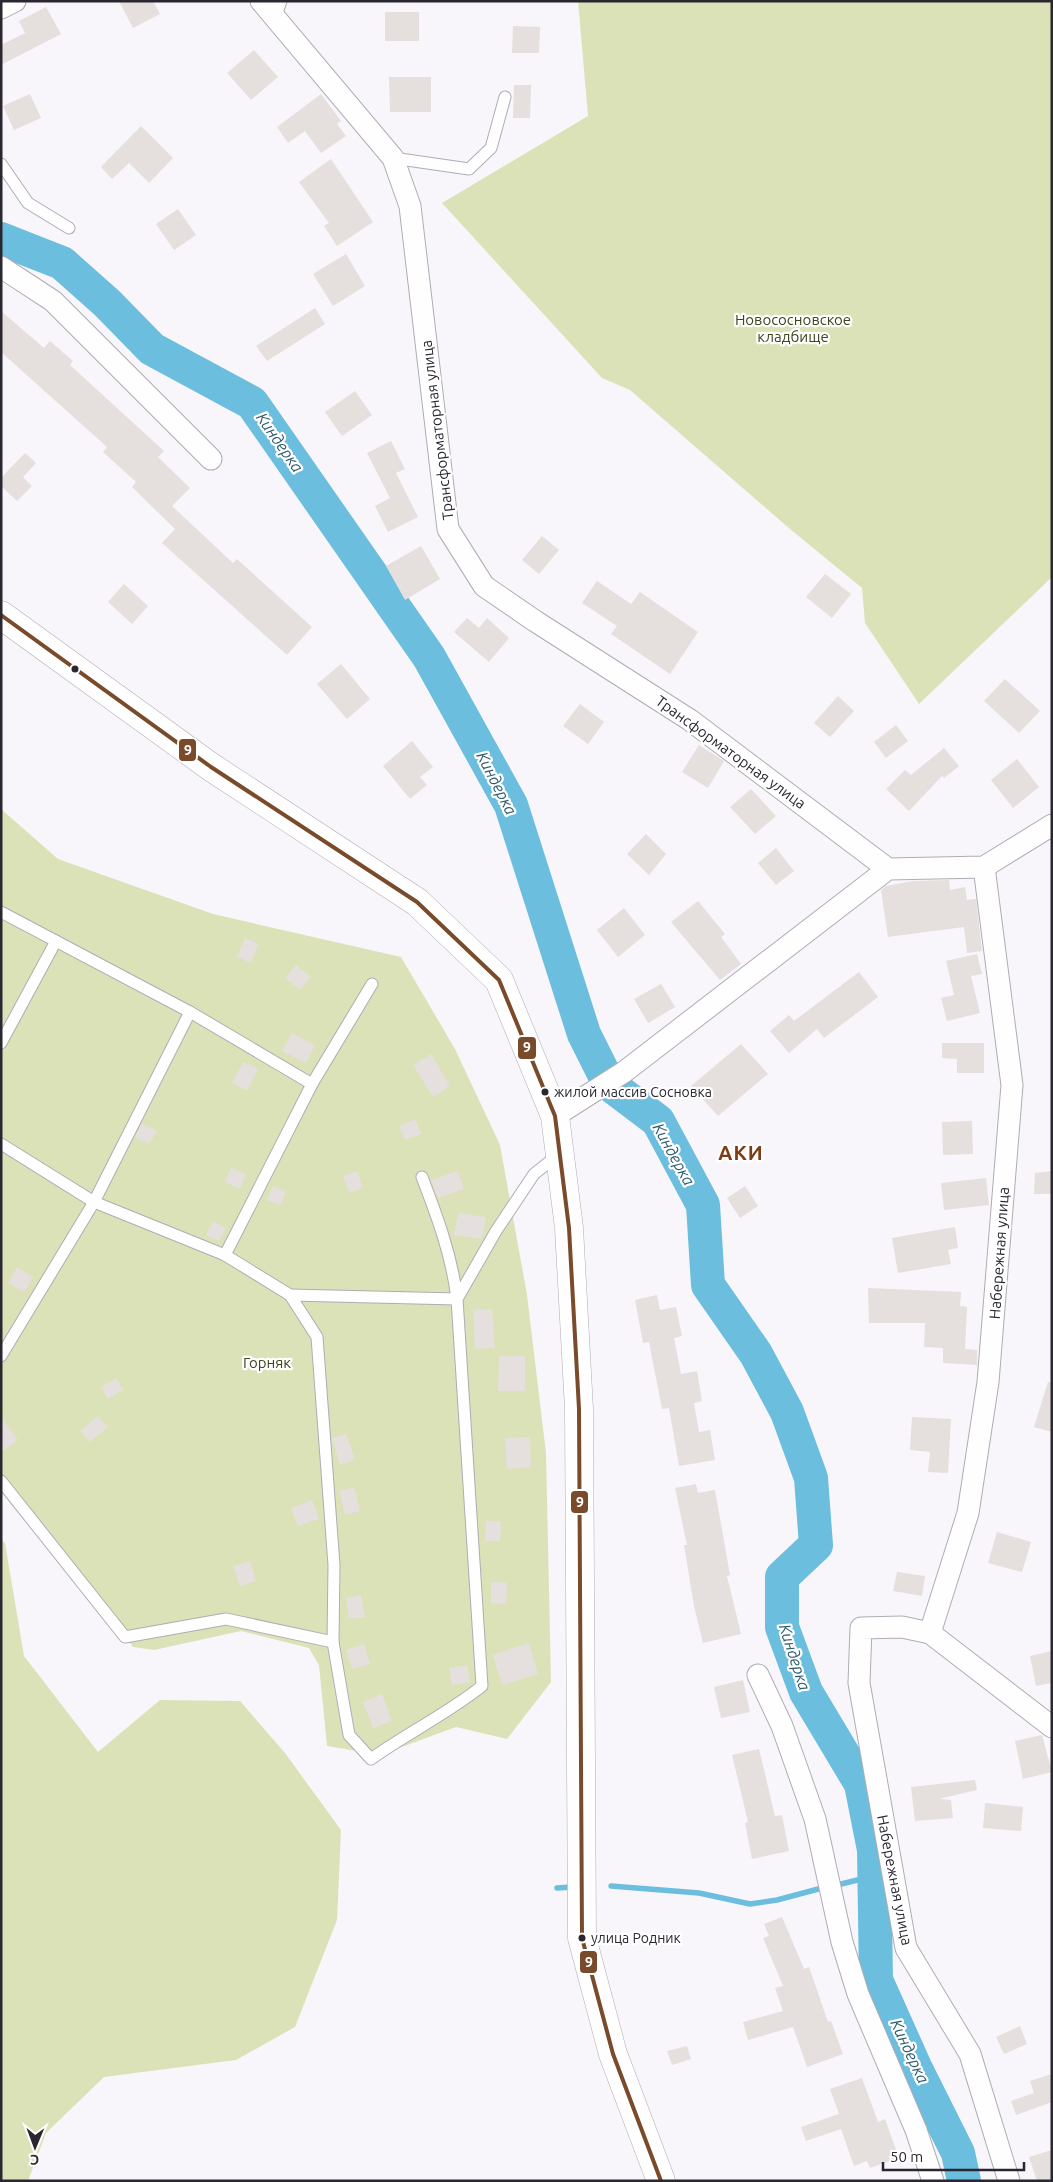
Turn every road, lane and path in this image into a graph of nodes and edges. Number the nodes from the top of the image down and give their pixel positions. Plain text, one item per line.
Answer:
1 (15, 1) edge
2 (261, 1) edge
3 (1, 8) edge
4 (278, 9) edge
5 (505, 97) dead end
6 (393, 158) junction
7 (1, 164) edge
8 (68, 228) dead end
9 (1, 266) edge
10 (210, 459) dead end
11 (1, 615) edge
12 (1052, 825) edge
13 (984, 867) junction
14 (888, 869) junction
15 (1, 912) edge
16 (56, 941) junction
17 (372, 984) dead end
18 (190, 1012) junction
19 (1, 1043) edge
20 (312, 1084) junction
21 (555, 1116) junction
22 (1, 1144) edge
23 (561, 1153) junction
24 (422, 1177) dead end
25 (94, 1202) junction
26 (225, 1255) junction
27 (290, 1295) junction
28 (457, 1299) junction
29 (1, 1356) edge
30 (1, 1481) edge
31 (930, 1633) junction
32 (333, 1642) junction
33 (758, 1676) dead end
34 (1052, 1726) edge
35 (660, 2181) edge
36 (932, 2181) edge
37 (1009, 2181) edge

1 - 3 street
2 - 4 street, Трансформаторная улица
4 - 6 street, Трансформаторная улица
5 - 6 lane
6 - 14 street, Трансформаторная улица
7 - 8 lane
9 - 10 street
11 - 21 street
12 - 13 street
13 - 14 street
13 - 31 street, Набережная улица
14 - 21 street
15 - 16 lane
16 - 18 lane
16 - 19 lane
17 - 20 lane
18 - 20 lane
18 - 25 lane
20 - 26 lane
21 - 23 street
22 - 25 lane
23 - 28 lane
23 - 35 street
24 - 28 lane
25 - 26 lane
25 - 29 lane
26 - 27 lane
27 - 28 lane
27 - 32 lane
28 - 32 lane
30 - 32 lane
31 - 34 street, Набережная улица
31 - 37 street, Набережная улица
33 - 36 street

